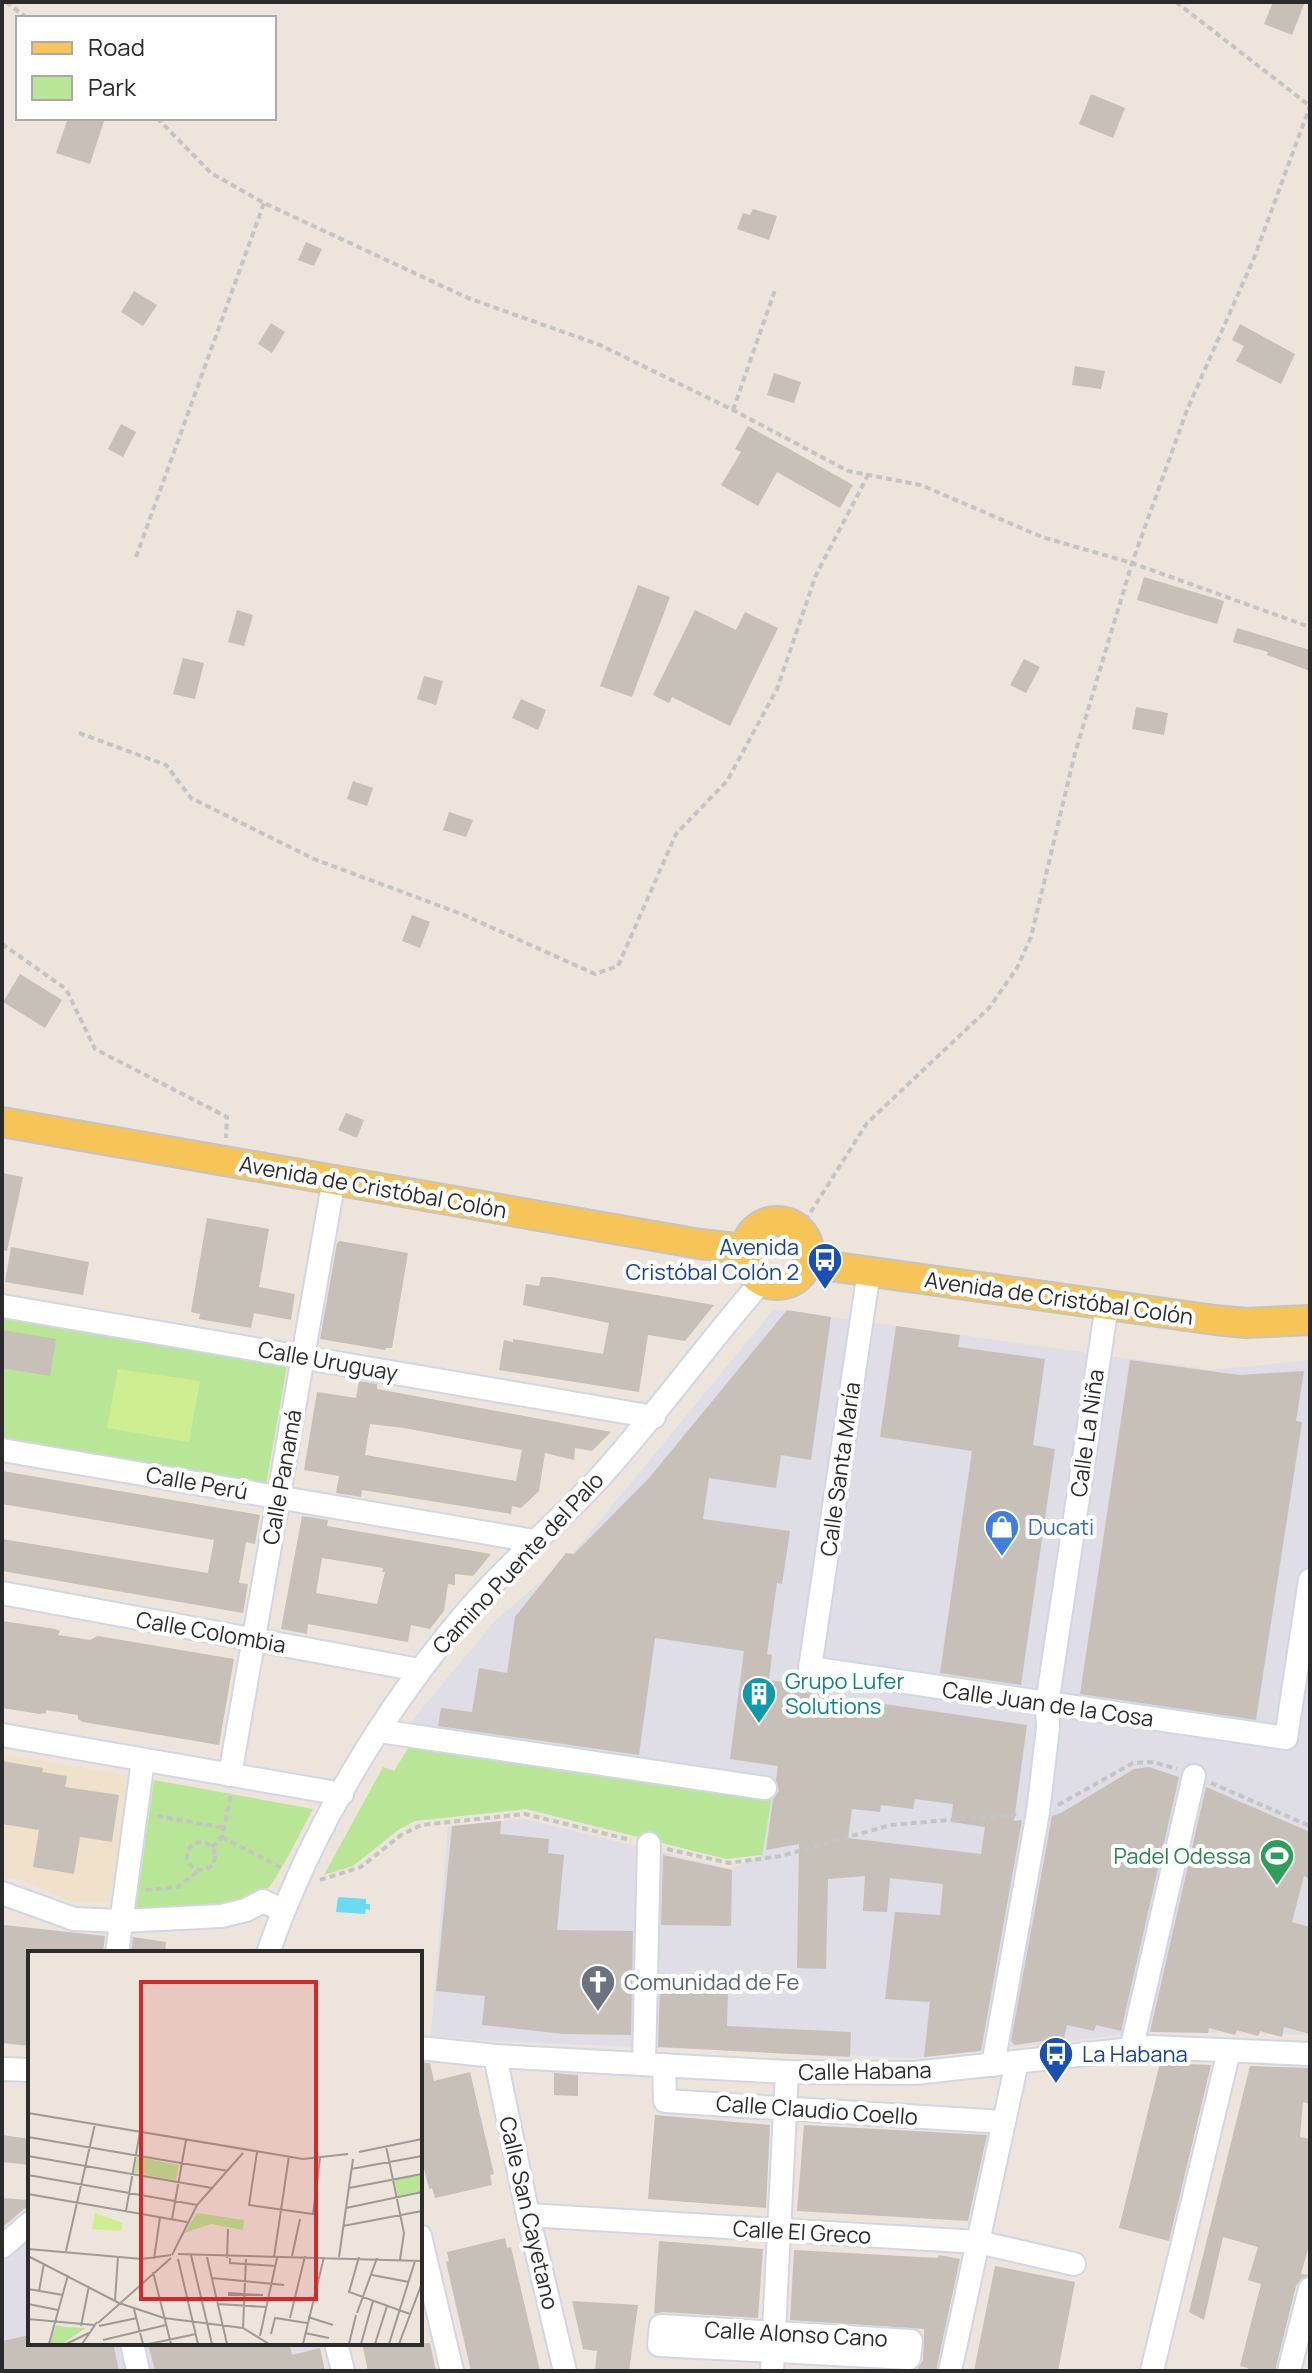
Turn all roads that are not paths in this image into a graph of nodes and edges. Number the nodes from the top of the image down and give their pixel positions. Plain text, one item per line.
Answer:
1 (2, 1122) edge
2 (334, 1179) junction
3 (745, 1249) junction
4 (808, 1263) junction
5 (869, 1271) junction
6 (762, 1281) junction
7 (1107, 1305) junction
8 (2, 1306) edge
9 (1310, 1320) edge
10 (303, 1357) junction
11 (654, 1417) junction
12 (2, 1450) edge
13 (278, 1497) junction
14 (534, 1541) junction
15 (1310, 1580) edge
16 (2, 1593) edge
17 (254, 1640) junction
18 (810, 1668) joint
19 (419, 1670) junction
20 (1047, 1704) junction
21 (379, 1731) junction
22 (2, 1735) edge
23 (143, 1760) junction
24 (1194, 1776) road end
25 (231, 1784) junction
26 (765, 1788) dead end
27 (342, 1794) junction
28 (649, 1844) road end
29 (2, 1893) edge
30 (282, 1910) junction
31 (121, 1921) junction
32 (117, 1951) edge
33 (269, 1951) edge
34 (422, 2048) edge
35 (1131, 2050) junction
36 (1229, 2051) junction
37 (1310, 2054) edge
38 (495, 2056) junction
39 (1017, 2062) junction
40 (654, 2064) junction
41 (993, 2065) junction
42 (2, 2069) edge
43 (28, 2070) edge
44 (787, 2072) junction
45 (785, 2107) junction
46 (1004, 2122) junction
47 (528, 2215) junction
48 (28, 2225) edge
49 (779, 2231) junction
50 (978, 2242) junction
51 (422, 2244) edge
52 (2, 2247) edge
53 (1074, 2264) dead end
54 (1310, 2289) edge
55 (132, 2345) edge
56 (336, 2345) edge
57 (773, 2351) edge
58 (138, 2371) edge
59 (343, 2371) edge
60 (452, 2371) edge
61 (565, 2371) edge
62 (950, 2371) edge
63 (1152, 2371) edge
64 (1289, 2371) edge

1 - 2 main road, Avenida de Cristóbal Colón
2 - 3 main road, Avenida de Cristóbal Colón
2 - 10 street, Calle Panamá
3 - 4 main road
3 - 6 main road
4 - 5 main road, Avenida de Cristóbal Colón
4 - 6 main road
5 - 7 main road, Avenida de Cristóbal Colón
5 - 18 street, Calle Santa María
6 - 11 street, Camino Puente del Palo
7 - 9 main road, Avenida de Cristóbal Colón
7 - 20 street, Calle La Niña
8 - 10 street, Calle Uruguay
10 - 11 street, Calle Uruguay
10 - 13 street, Calle Panamá
11 - 14 street, Camino Puente del Palo
12 - 13 street, Calle Perú
13 - 14 street, Calle Perú
13 - 17 street, Calle Panamá
14 - 19 street, Camino Puente del Palo
15 - 20 street, Calle Juan de la Cosa
16 - 17 street, Calle Colombia
17 - 19 street, Calle Colombia
17 - 25 street, Calle Panamá
18 - 20 street, Calle Juan de la Cosa
19 - 21 street, Camino Puente del Palo
20 - 41 street, Calle La Niña
21 - 26 street
21 - 27 street, Camino Puente del Palo
22 - 23 street
23 - 25 street
23 - 31 street
24 - 35 street
25 - 27 street
27 - 30 street, Camino Puente del Palo
28 - 40 street
29 - 31 street
30 - 31 street
30 - 33 street, Camino Puente del Palo
31 - 32 street
34 - 38 street, Calle Habana
35 - 36 street, Calle Habana
35 - 39 street, Calle Habana
36 - 37 street, Calle Habana
36 - 63 street
38 - 40 street, Calle Habana
38 - 47 street, Calle San Cayetano
39 - 41 street, Calle Habana
39 - 46 street
40 - 44 street, Calle Habana
40 - 45 street, Calle Claudio Coello
41 - 44 street, Calle Habana
42 - 43 street
44 - 45 street
45 - 46 street, Calle Claudio Coello
45 - 49 street
46 - 50 street
47 - 49 street, Calle El Greco
47 - 61 street, Calle San Cayetano
48 - 52 street
49 - 50 street, Calle El Greco
49 - 57 street
50 - 53 street, Calle El Greco
50 - 62 street
51 - 60 street
54 - 64 street
55 - 58 street
56 - 59 street
57 - 57 street, Calle Alonso Cano

